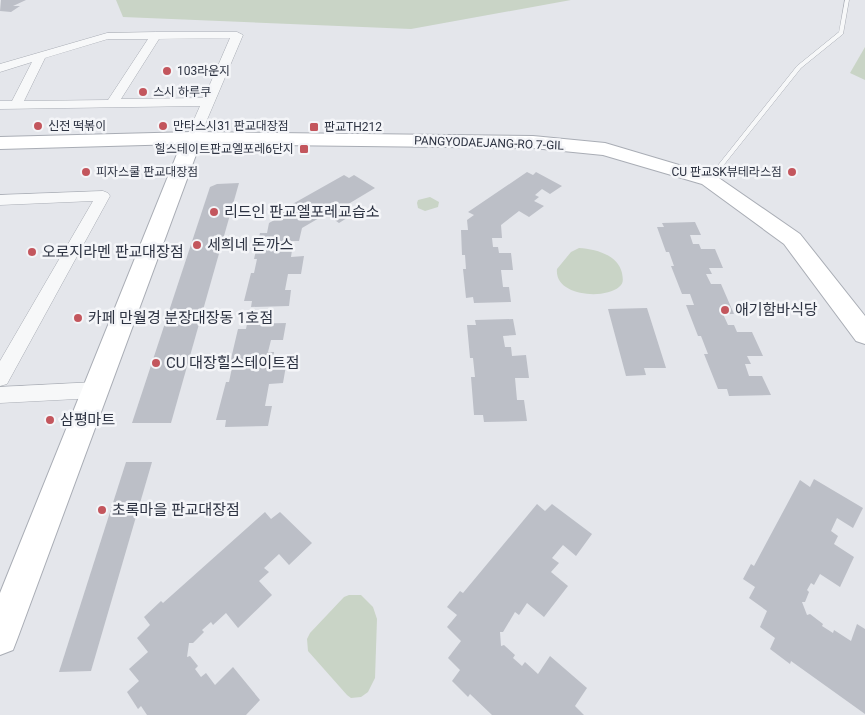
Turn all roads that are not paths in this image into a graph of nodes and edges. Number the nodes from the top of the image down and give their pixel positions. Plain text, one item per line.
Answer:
1 (847, 0) edge
2 (156, 35) junction
3 (41, 56) junction
4 (0, 68) edge
5 (206, 102) junction
6 (16, 104) junction
7 (112, 104) junction
8 (0, 105) edge
9 (193, 138) junction
10 (0, 144) edge
11 (709, 180) junction
12 (0, 200) edge
13 (865, 334) edge
14 (0, 378) edge
15 (96, 390) junction
16 (0, 395) edge
17 (0, 637) edge

1 - 11 lane
2 - 3 street
2 - 5 street
2 - 7 street
3 - 4 street
3 - 6 street
5 - 7 street
5 - 9 street
6 - 7 street
6 - 8 street
9 - 10 street, PANGYODAEJANG-RO 7-GIL
9 - 11 street, PANGYODAEJANG-RO 7-GIL
9 - 15 street
11 - 13 street, PANGYODAEJANG-RO 7-GIL
12 - 14 street
15 - 16 street
15 - 17 street

